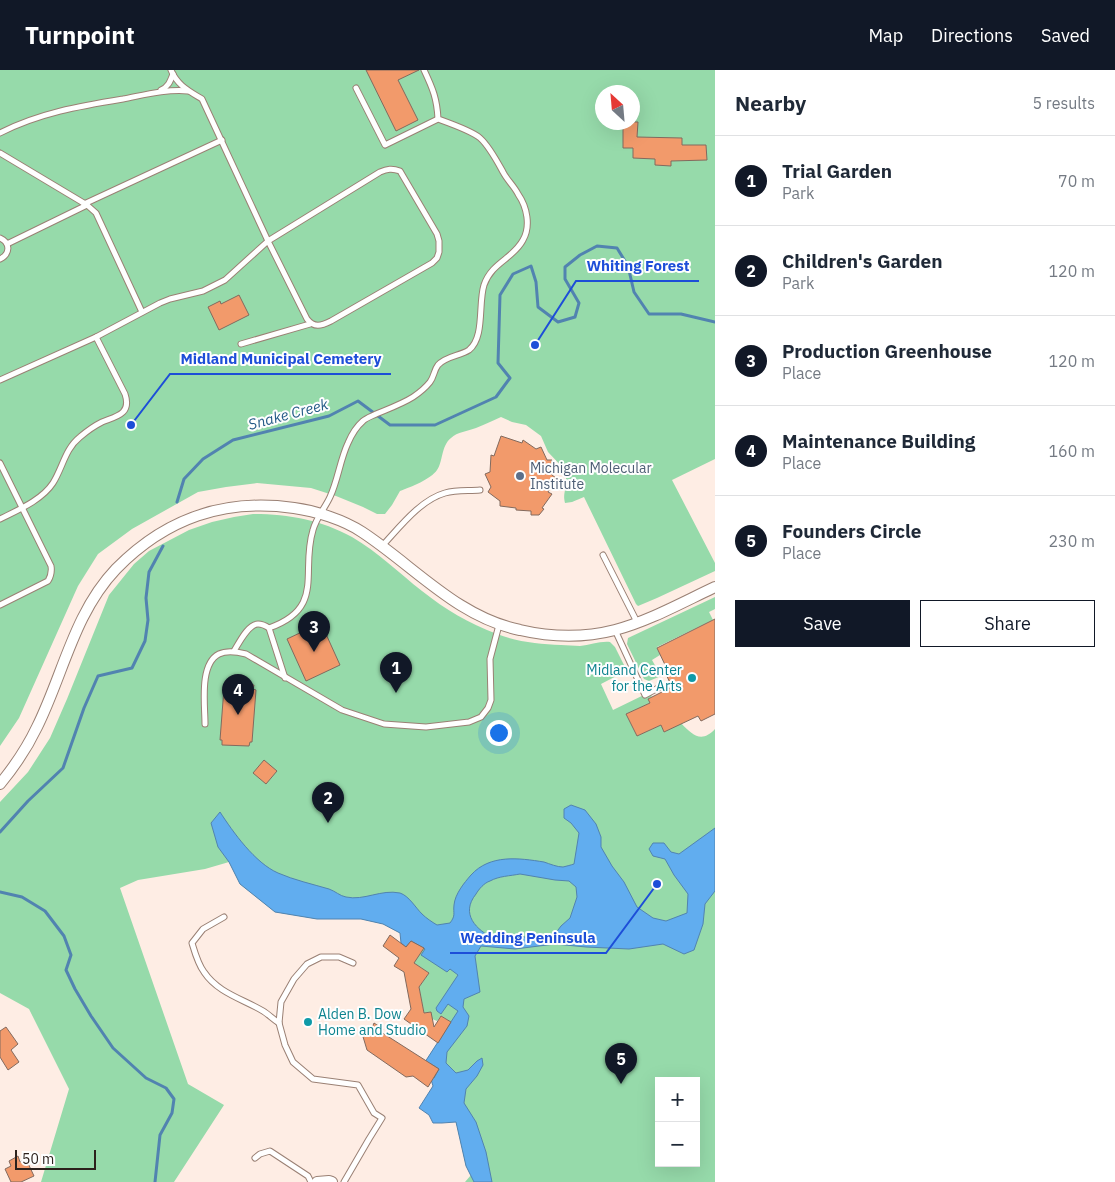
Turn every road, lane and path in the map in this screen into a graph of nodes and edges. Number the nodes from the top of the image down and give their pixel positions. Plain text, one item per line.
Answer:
1 (424, 70) edge
2 (172, 72) edge
3 (356, 88) dead end
4 (191, 92) junction
5 (156, 93) junction
6 (438, 119) junction
7 (0, 133) edge
8 (222, 140) junction
9 (0, 153) edge
10 (86, 204) junction
11 (0, 238) edge
12 (268, 241) junction
13 (7, 244) junction
14 (0, 259) edge
15 (142, 312) junction
16 (310, 324) junction
17 (96, 337) junction
18 (240, 344) dead end
19 (0, 380) edge
20 (0, 464) edge
21 (480, 490) dead end
22 (22, 508) junction
23 (320, 514) junction
24 (0, 519) edge
25 (382, 546) junction
26 (603, 555) dead end
27 (715, 587) edge
28 (0, 605) edge
29 (636, 622) junction
30 (499, 625) junction
31 (269, 628) junction
32 (615, 630) junction
33 (234, 651) junction
34 (285, 678) junction
35 (660, 687) dead end
36 (205, 724) dead end
37 (0, 784) edge
38 (224, 917) dead end
39 (353, 963) dead end
40 (278, 1023) junction
41 (255, 1158) dead end
42 (311, 1182) edge
43 (317, 1182) edge
44 (332, 1182) edge
45 (344, 1182) edge

1 - 6 lane
2 - 4 lane
2 - 5 lane
3 - 6 lane
4 - 5 lane
4 - 8 lane
5 - 7 lane
6 - 23 lane
8 - 10 lane
8 - 12 lane
9 - 10 lane
10 - 13 lane
10 - 15 lane
11 - 13 lane
12 - 15 lane
12 - 16 lane
12 - 16 lane
13 - 14 lane
15 - 17 lane
16 - 18 lane
17 - 19 lane
17 - 22 lane
20 - 22 lane
21 - 25 lane
22 - 24 lane
22 - 28 lane
23 - 25 street
23 - 31 lane
23 - 37 street
25 - 30 street
26 - 29 lane
27 - 29 street
29 - 32 street
30 - 32 street
30 - 34 lane
31 - 33 lane
31 - 34 lane
32 - 35 lane
33 - 34 lane
33 - 36 lane
38 - 40 lane
39 - 40 lane
40 - 45 lane
41 - 42 lane
43 - 44 street

